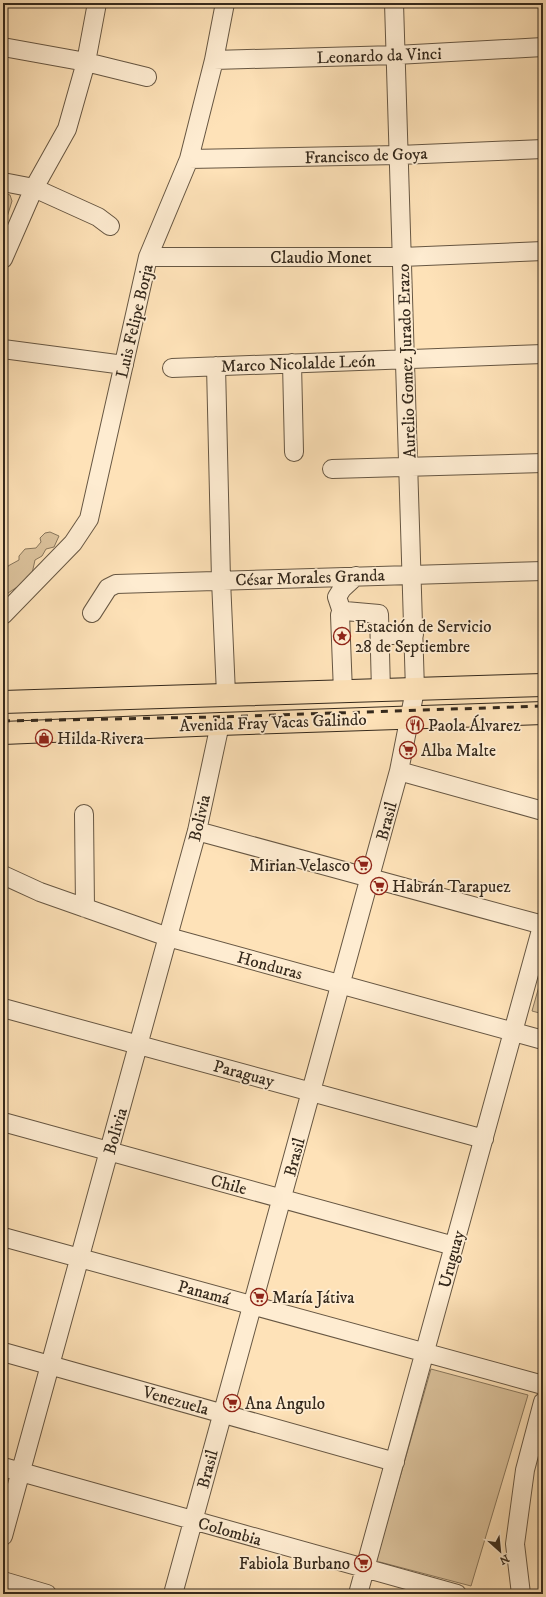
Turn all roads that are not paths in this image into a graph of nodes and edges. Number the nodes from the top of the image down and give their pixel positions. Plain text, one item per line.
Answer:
1 (97, 3) edge
2 (226, 3) edge
3 (394, 3) edge
4 (3, 47) edge
5 (543, 47) edge
6 (396, 54) junction
7 (214, 60) junction
8 (86, 62) junction
9 (147, 77) dead end
10 (543, 149) edge
11 (399, 155) junction
12 (189, 159) junction
13 (3, 182) edge
14 (34, 188) junction
15 (110, 226) dead end
16 (543, 252) edge
17 (402, 256) junction
18 (148, 257) junction
19 (3, 259) edge
20 (3, 349) edge
21 (543, 354) edge
22 (406, 359) junction
23 (292, 363) junction
24 (124, 365) junction
25 (216, 366) junction
26 (172, 368) dead end
27 (294, 452) dead end
28 (543, 463) edge
29 (409, 467) junction
30 (332, 469) dead end
31 (543, 571) edge
32 (412, 574) junction
33 (356, 576) junction
34 (221, 580) junction
35 (342, 612) junction
36 (92, 613) dead end
37 (3, 615) edge
38 (380, 635) junction
39 (414, 635) junction
40 (543, 685) edge
41 (415, 690) junction
42 (381, 691) junction
43 (343, 692) junction
44 (226, 694) junction
45 (3, 702) edge
46 (543, 713) edge
47 (410, 718) junction
48 (220, 724) junction
49 (3, 733) edge
50 (399, 771) junction
51 (543, 811) edge
52 (84, 814) dead end
53 (197, 831) junction
54 (3, 875) edge
55 (370, 878) junction
56 (85, 908) junction
57 (543, 924) edge
58 (168, 937) junction
59 (341, 985) junction
60 (3, 1008) edge
61 (513, 1032) junction
62 (543, 1040) edge
63 (139, 1045) junction
64 (311, 1092) junction
65 (3, 1122) edge
66 (484, 1139) junction
67 (110, 1152) junction
68 (282, 1199) junction
69 (3, 1236) edge
70 (454, 1246) junction
71 (80, 1258) junction
72 (252, 1306) junction
73 (3, 1352) edge
74 (425, 1353) junction
75 (50, 1365) junction
76 (543, 1385) edge
77 (543, 1402) edge
78 (222, 1414) junction
79 (536, 1454) edge
80 (395, 1462) junction
81 (3, 1467) edge
82 (21, 1472) junction
83 (193, 1520) junction
84 (3, 1536) edge
85 (365, 1569) junction
86 (3, 1581) edge
87 (47, 1594) edge
88 (173, 1594) edge
89 (358, 1594) edge
90 (457, 1594) edge
91 (521, 1594) edge

1 - 8 street
2 - 7 street, Luis Felipe Borja
3 - 6 street, Aurelio Gomez Jurado Erazo
4 - 8 street
5 - 6 street, Leonardo da Vinci
6 - 7 street, Leonardo da Vinci
6 - 11 street, Aurelio Gomez Jurado Erazo
7 - 12 street, Luis Felipe Borja
8 - 9 street
8 - 14 street
10 - 11 street, Francisco de Goya
11 - 12 street, Francisco de Goya
11 - 17 street, Aurelio Gomez Jurado Erazo
12 - 18 street, Luis Felipe Borja
13 - 14 street
14 - 15 street
14 - 19 street
16 - 17 street, Claudio Monet
17 - 18 street, Claudio Monet
17 - 22 street, Aurelio Gomez Jurado Erazo
18 - 24 street, Luis Felipe Borja
20 - 24 street
21 - 22 street, Marco Nicolalde León
22 - 23 street, Marco Nicolalde León
22 - 29 street, Aurelio Gomez Jurado Erazo
23 - 25 street, Marco Nicolalde León
23 - 27 street
24 - 37 street, Luis Felipe Borja
25 - 26 street, Marco Nicolalde León
25 - 34 street
28 - 29 street
29 - 30 street
29 - 32 street, Aurelio Gomez Jurado Erazo
31 - 32 street, César Morales Granda
32 - 33 street, César Morales Granda
32 - 39 street, Aurelio Gomez Jurado Erazo
33 - 34 street, César Morales Granda
33 - 35 street
34 - 36 street, César Morales Granda
34 - 44 street
35 - 38 street
35 - 43 street
38 - 39 street
38 - 42 street
39 - 41 street, Aurelio Gomez Jurado Erazo
40 - 41 main road, Avenida Fray Vacas Galindo
41 - 42 main road, Avenida Fray Vacas Galindo
41 - 47 street, Aurelio Gomez Jurado Erazo
42 - 43 main road, Avenida Fray Vacas Galindo
43 - 44 main road, Avenida Fray Vacas Galindo
44 - 45 main road, Avenida Fray Vacas Galindo
46 - 47 main road, Avenida Fray Vacas Galindo
47 - 48 main road, Avenida Fray Vacas Galindo
47 - 50 street, Brasil
48 - 49 main road, Avenida Fray Vacas Galindo
48 - 53 street, Bolivia
50 - 51 street
50 - 55 street, Brasil
52 - 56 street
53 - 55 street
53 - 58 street, Bolivia
54 - 56 street, Honduras
55 - 57 street
55 - 59 street, Brasil
56 - 58 street, Honduras
57 - 61 street, Uruguay
58 - 59 street, Honduras
58 - 63 street, Bolivia
59 - 61 street, Honduras
59 - 64 street, Brasil
60 - 63 street, Paraguay
61 - 62 street, Honduras
61 - 66 street, Uruguay
63 - 64 street, Paraguay
63 - 67 street, Bolivia
64 - 66 street, Paraguay
64 - 68 street, Brasil
65 - 67 street, Chile
66 - 70 street, Uruguay
67 - 68 street, Chile
67 - 71 street, Bolivia
68 - 70 street, Chile
68 - 72 street, Brasil
69 - 71 street, Panamá
70 - 74 street, Uruguay
71 - 72 street, Panamá
71 - 75 street, Bolivia
72 - 74 street, Panamá
72 - 78 street, Brasil
73 - 75 street, Venezuela
74 - 76 street, Panamá
74 - 80 street, Uruguay
75 - 78 street, Venezuela
75 - 82 street, Bolivia
77 - 79 street
78 - 80 street, Venezuela
78 - 83 street, Brasil
79 - 91 street
80 - 85 street, Uruguay
81 - 82 street, Colombia
82 - 83 street, Colombia
82 - 84 street, Bolivia
83 - 85 street, Colombia
83 - 88 street, Brasil
85 - 89 street, Uruguay
85 - 90 street, Colombia
86 - 87 street

